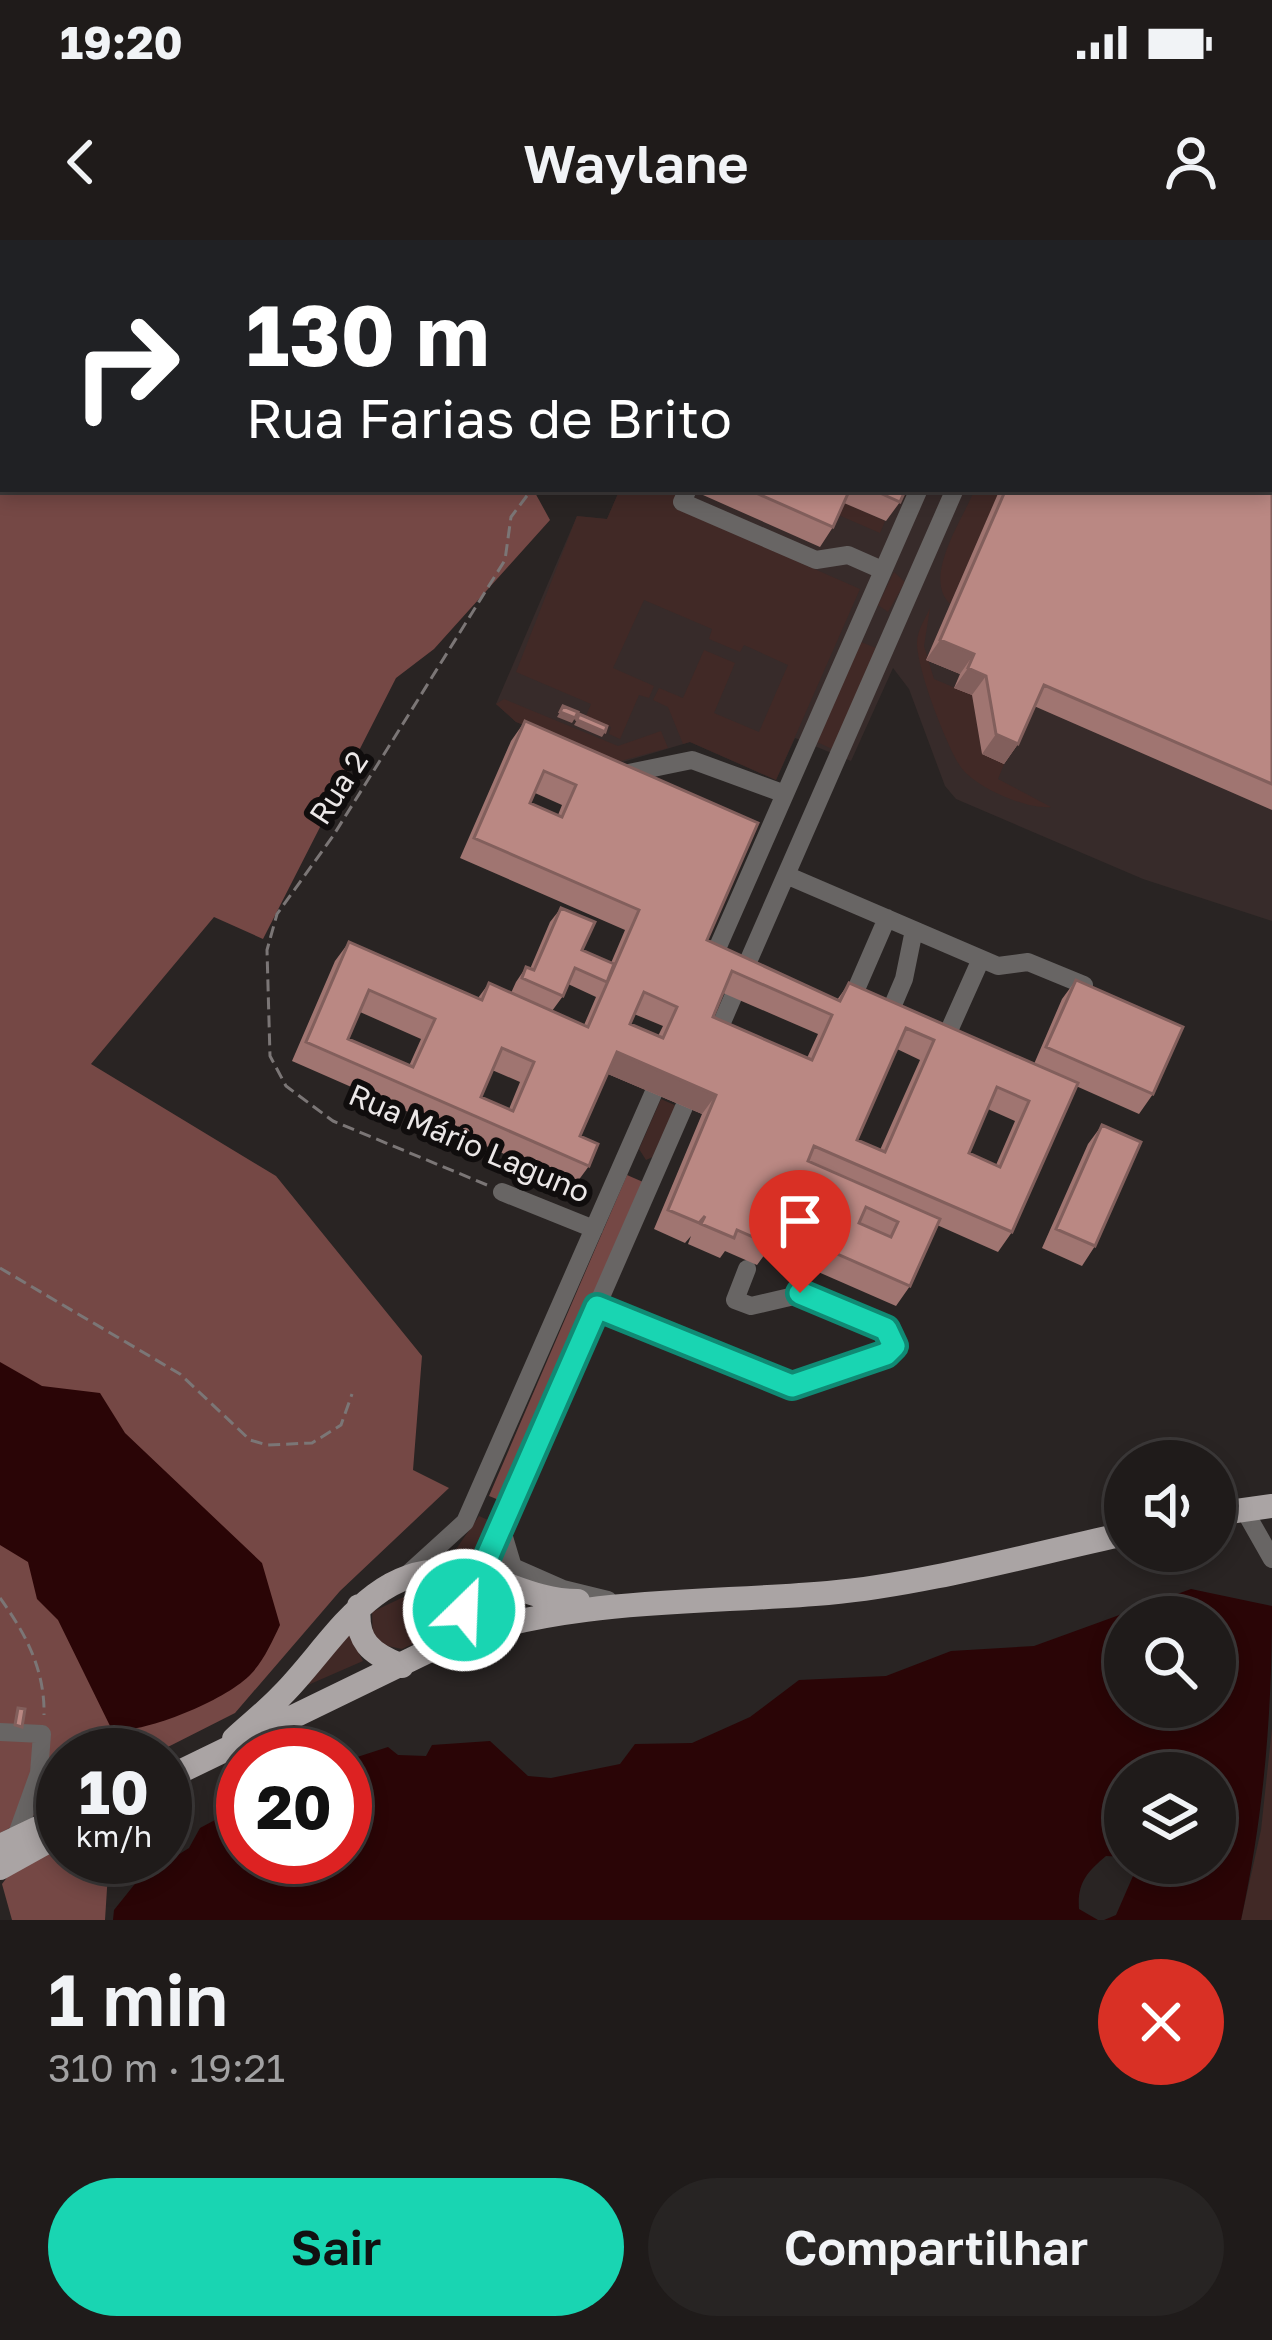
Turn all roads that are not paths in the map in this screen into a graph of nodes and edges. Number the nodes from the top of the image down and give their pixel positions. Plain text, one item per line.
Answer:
1 (687, 492) edge
2 (918, 492) edge
3 (955, 492) edge
4 (883, 570) junction
5 (861, 621) junction
6 (893, 635) junction
7 (799, 762) junction
8 (598, 766) edge
9 (830, 775) junction
10 (785, 794) junction
11 (786, 875) junction
12 (887, 918) junction
13 (914, 930) junction
14 (986, 961) junction
15 (709, 967) edge
16 (1084, 985) edge
17 (851, 1001) edge
18 (887, 1018) edge
19 (713, 1043) edge
20 (943, 1044) edge
21 (653, 1094) dead end
22 (684, 1107) dead end
23 (622, 1164) junction
24 (653, 1178) junction
25 (502, 1192) road end
26 (594, 1228) junction
27 (747, 1269) dead end
28 (597, 1307) junction
29 (1272, 1506) edge
30 (1243, 1508) junction
31 (1236, 1510) edge
32 (502, 1527) junction
33 (1104, 1538) edge
34 (1272, 1559) edge
35 (435, 1570) junction
36 (478, 1576) junction
37 (400, 1580) junction
38 (608, 1600) junction
39 (640, 1604) junction
40 (359, 1606) junction
41 (464, 1610) junction
42 (447, 1642) junction
43 (402, 1666) junction
44 (246, 1728) edge
45 (268, 1728) edge
46 (0, 1732) edge
47 (36, 1734) edge
48 (36, 1778) edge
49 (36, 1828) edge
50 (8, 1841) edge
51 (36, 1848) edge
52 (0, 1868) edge

1 - 4 lane
2 - 4 lane
3 - 6 lane
4 - 5 lane
5 - 6 lane
5 - 7 lane
6 - 9 lane
7 - 9 lane
7 - 10 lane
8 - 10 lane
9 - 11 lane
10 - 15 lane
11 - 12 lane
11 - 19 lane
12 - 13 lane
12 - 17 lane
13 - 14 lane
13 - 18 lane
14 - 16 lane
14 - 20 lane
21 - 23 lane
22 - 24 lane
23 - 24 lane
23 - 26 lane
24 - 28 lane
25 - 26 lane, Rua Mário Laguno
26 - 37 lane
27 - 28 lane
28 - 32 lane
29 - 30 main road
30 - 31 main road
30 - 34 lane
32 - 36 lane
32 - 38 lane
33 - 39 main road
35 - 36 main road
35 - 37 main road
35 - 41 main road
36 - 38 main road
36 - 41 lane
37 - 40 main road
38 - 39 main road
39 - 42 main road
40 - 43 main road
40 - 44 main road
41 - 42 main road
42 - 43 main road
43 - 45 main road
46 - 47 lane
48 - 50 lane
49 - 50 main road
51 - 52 main road

